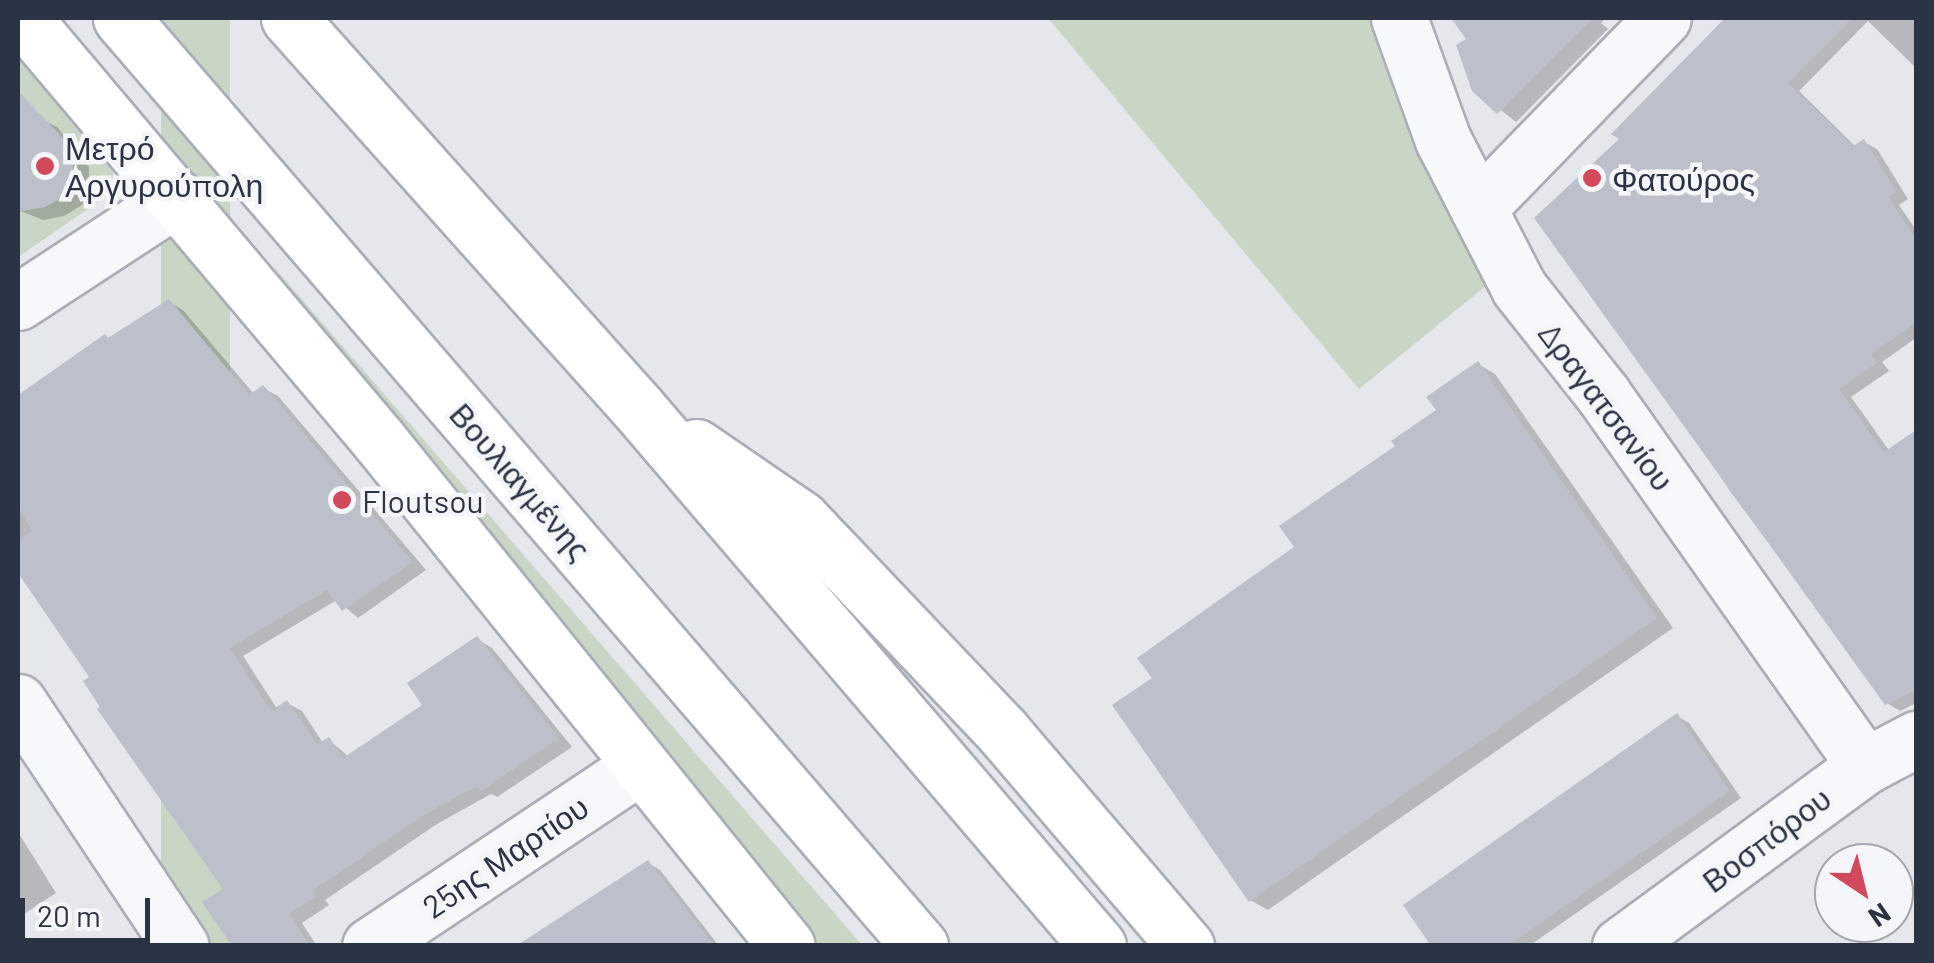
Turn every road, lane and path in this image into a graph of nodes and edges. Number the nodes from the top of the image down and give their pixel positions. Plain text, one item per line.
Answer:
1 (23, 18) edge
2 (121, 18) edge
3 (290, 18) edge
4 (1399, 18) edge
5 (1662, 18) edge
6 (177, 198) junction
7 (1478, 208) junction
8 (18, 302) edge
9 (638, 408) junction
10 (24, 726) edge
11 (1902, 750) edge
12 (640, 766) junction
13 (180, 946) edge
14 (370, 946) edge
15 (787, 946) edge
16 (920, 946) edge
17 (1098, 946) edge
18 (1186, 946) edge
19 (1620, 946) edge

1 - 6 main road
2 - 16 main road, Βουλιαγμένης
3 - 9 main road
4 - 7 street, Δραγατσανίου
5 - 7 street
6 - 8 street
6 - 12 main road
7 - 11 street, Δραγατσανίου
9 - 17 main road
9 - 18 main road
10 - 13 street
11 - 19 street, Βοσπόρου
12 - 14 street, 25ης Μαρτίου
12 - 15 main road

